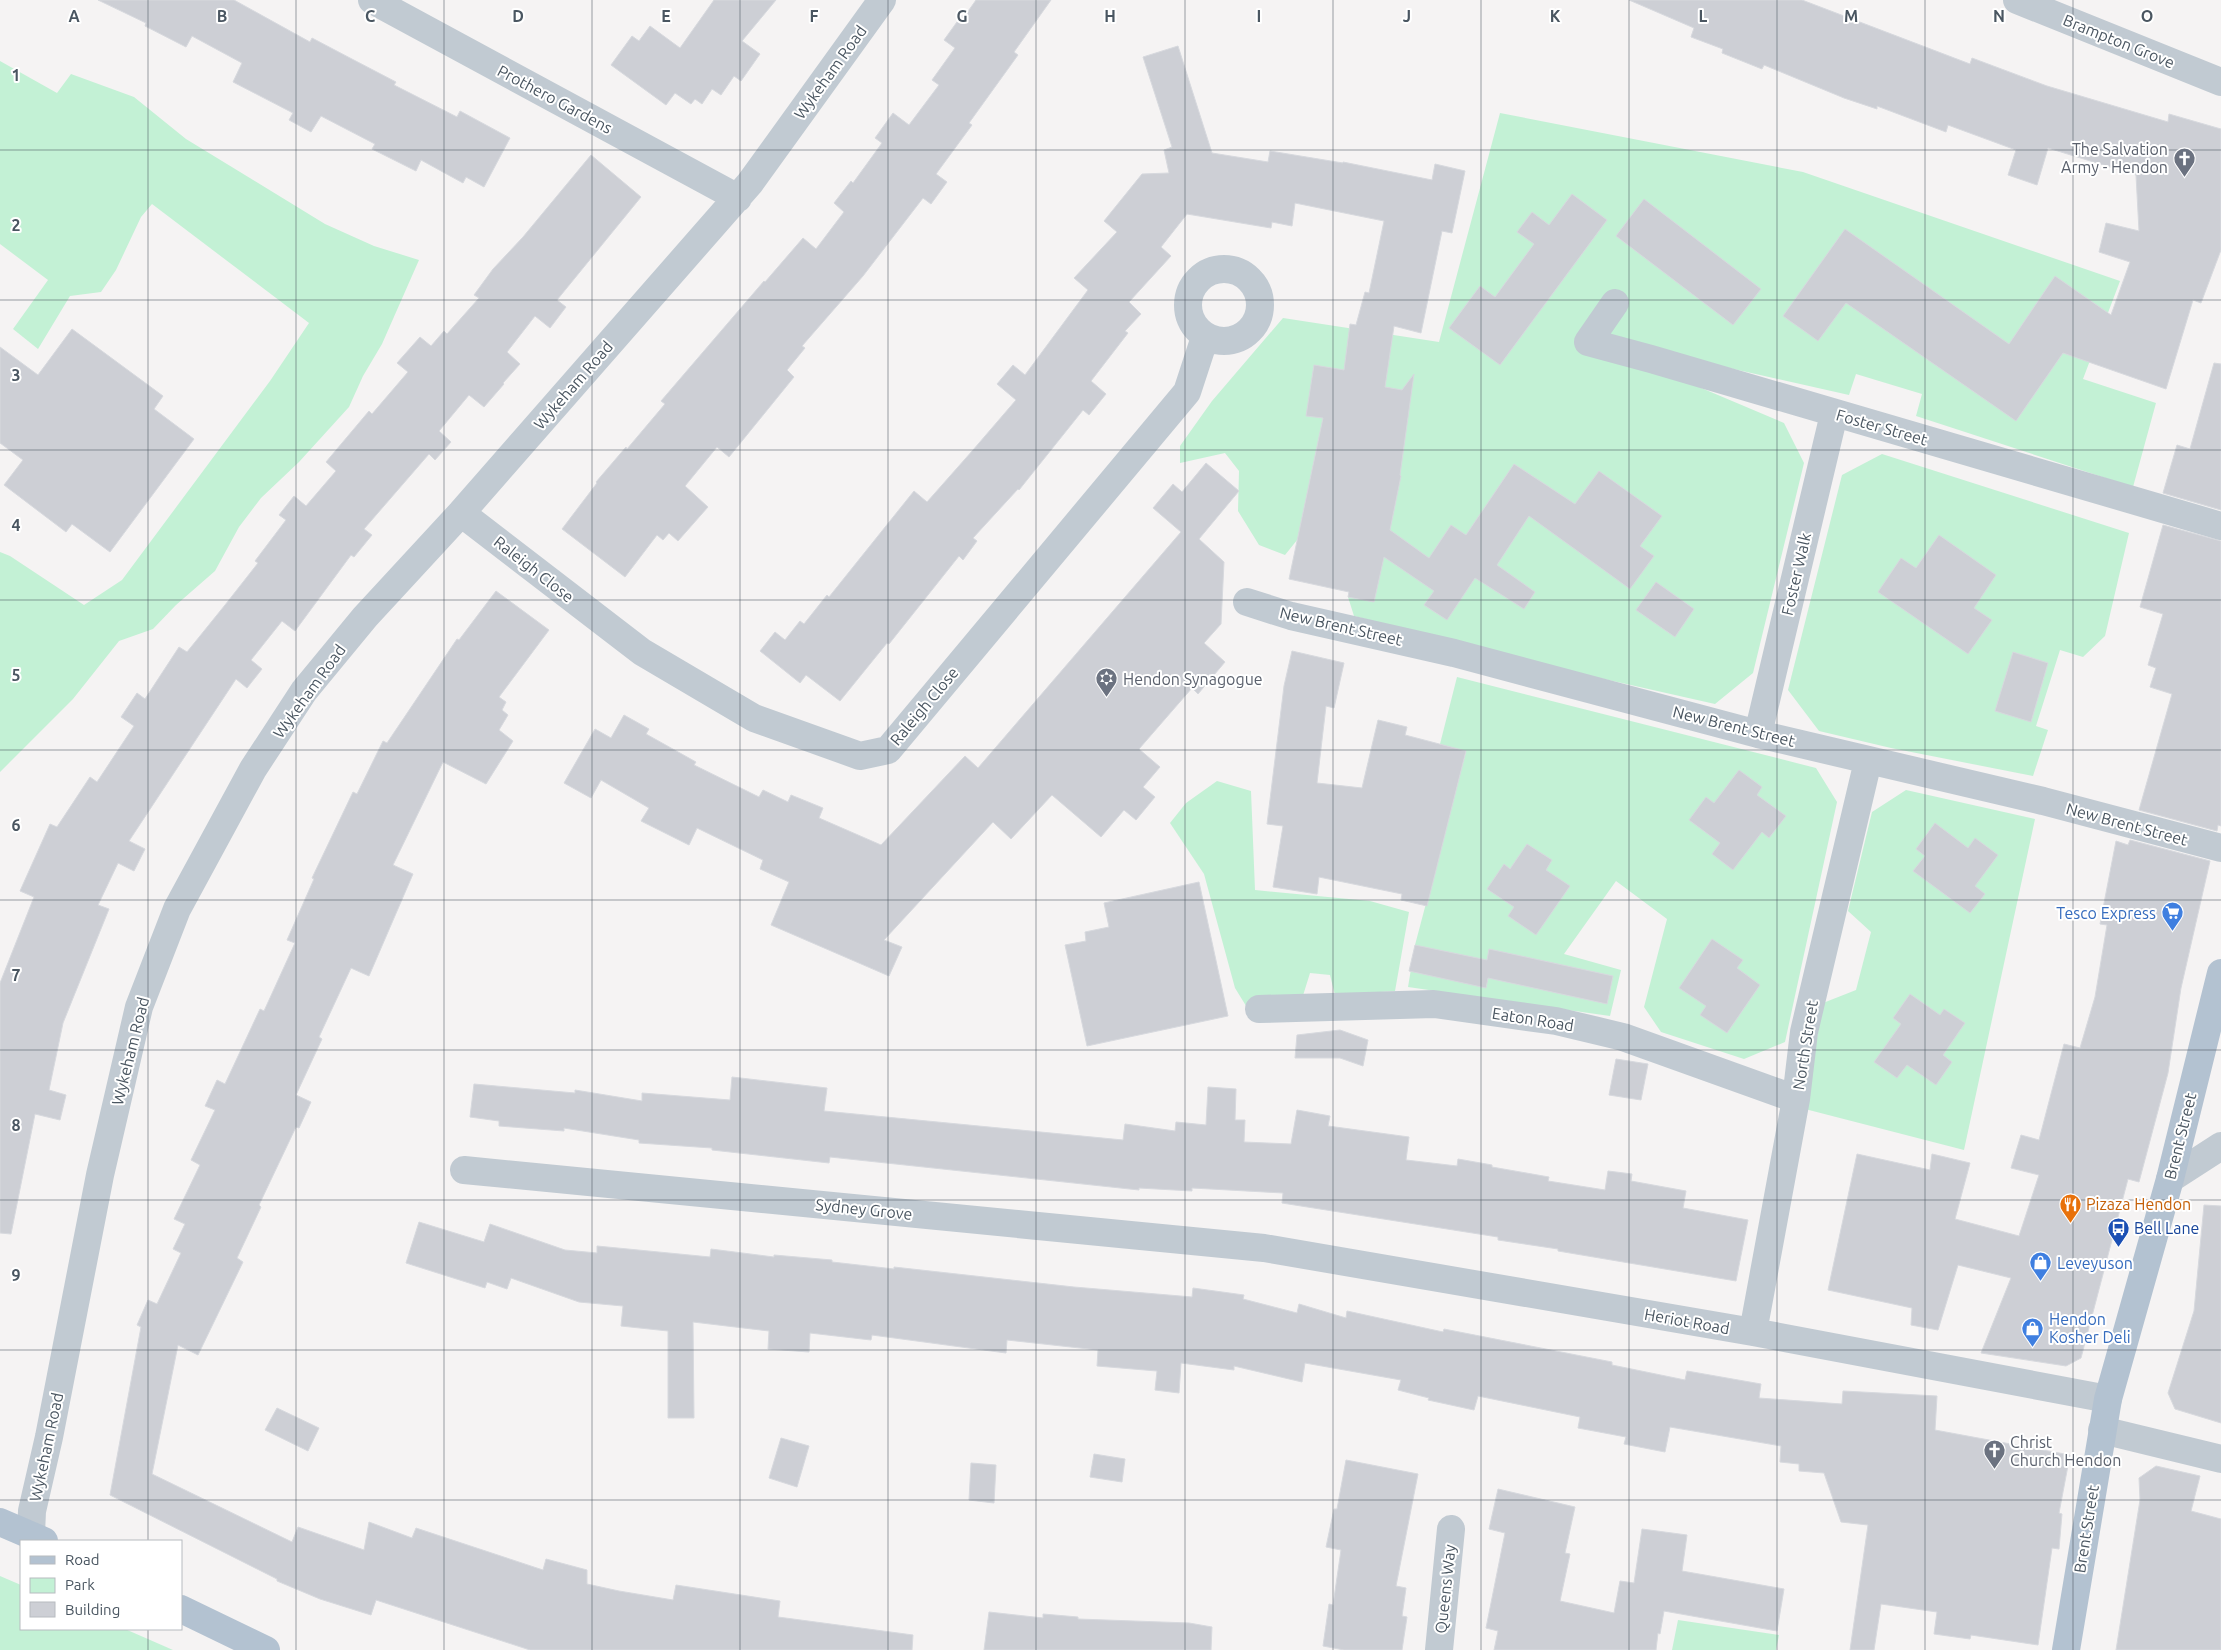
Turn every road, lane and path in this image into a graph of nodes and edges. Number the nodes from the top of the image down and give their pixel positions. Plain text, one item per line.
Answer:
1 (372, 0) edge
2 (882, 0) edge
3 (2017, 0) edge
4 (2221, 82) edge
5 (738, 198) junction
6 (1615, 303) dead end
7 (1205, 337) dead end
8 (1834, 414) junction
9 (461, 513) junction
10 (2221, 526) edge
11 (1247, 602) dead end
12 (1758, 734) junction
13 (1868, 761) junction
14 (2221, 848) edge
15 (2219, 986) edge
16 (1259, 1009) dead end
17 (1796, 1100) junction
18 (2221, 1146) edge
19 (464, 1170) dead end
20 (2170, 1179) junction
21 (1264, 1248) joint
22 (1753, 1332) junction
23 (2108, 1399) junction
24 (2102, 1430) junction
25 (2221, 1459) edge
26 (0, 1522) edge
27 (1451, 1529) dead end
28 (37, 1538) edge
29 (182, 1609) edge
30 (266, 1650) edge
31 (1439, 1650) edge
32 (2066, 1650) edge

1 - 5 street, Prothero Gardens
2 - 5 street, Wykeham Road
3 - 4 street, Brampton Grove
5 - 9 street, Wykeham Road
6 - 8 street, Foster Street
7 - 9 street, Raleigh Close
8 - 10 street, Foster Street
8 - 12 street, Foster Walk
9 - 28 street, Wykeham Road
11 - 12 street, New Brent Street
12 - 13 street, New Brent Street
13 - 14 street, New Brent Street
13 - 17 street, North Street
15 - 20 main road, Brent Street
16 - 17 street, Eaton Road
17 - 22 street, North Street
18 - 20 street
19 - 21 street, Sydney Grove
20 - 23 main road, Brent Street
21 - 22 street, Heriot Road
22 - 23 street, Heriot Road
23 - 24 main road, Brent Street
24 - 25 street
24 - 32 main road, Brent Street
26 - 28 main road
27 - 31 street, Queens Way
29 - 30 main road

